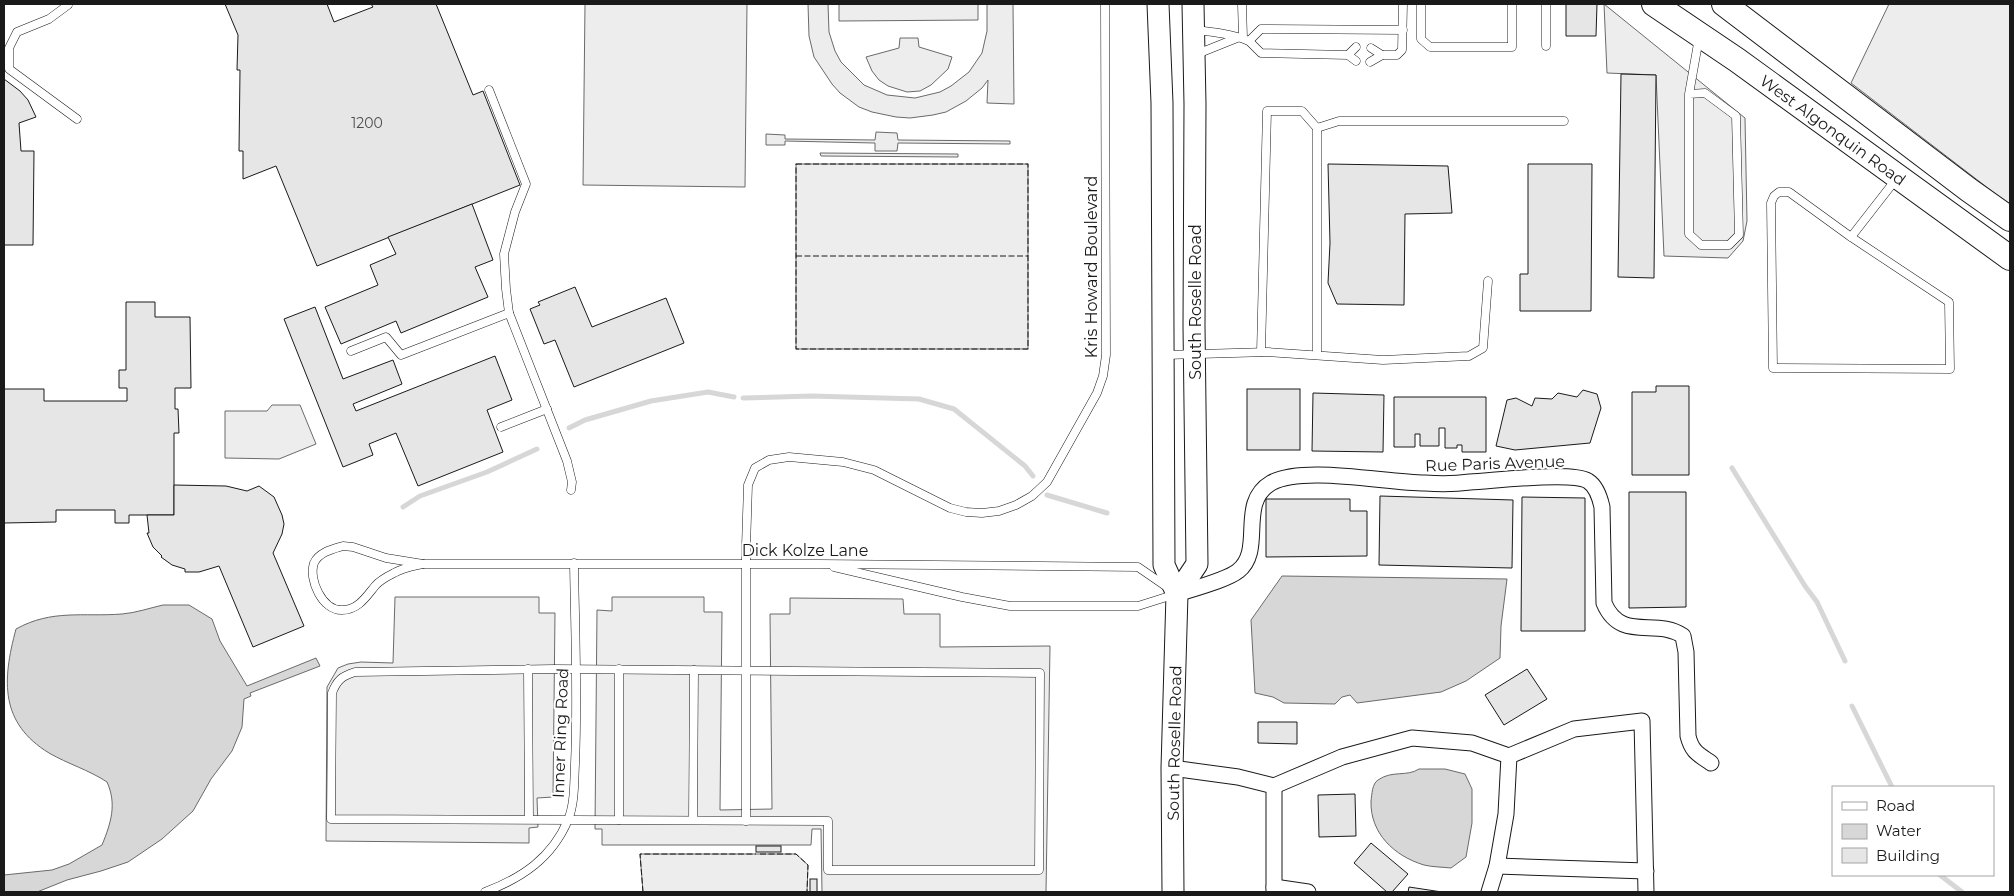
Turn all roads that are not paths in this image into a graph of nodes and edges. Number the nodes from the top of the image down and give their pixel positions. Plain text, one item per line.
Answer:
1 (1105, 4) edge
2 (1158, 4) edge
3 (1193, 4) edge
4 (1242, 4) edge
5 (1403, 4) edge
6 (1421, 4) edge
7 (1512, 4) edge
8 (1546, 4) edge
9 (1654, 4) edge
10 (1724, 4) edge
11 (68, 5) edge
12 (1194, 30) junction
13 (1403, 30) junction
14 (1700, 34) junction
15 (1243, 39) junction
16 (1546, 46) dead end
17 (1356, 47) dead end
18 (1371, 48) dead end
19 (1195, 55) junction
20 (1348, 55) junction
21 (1382, 56) junction
22 (1356, 61) dead end
23 (1370, 62) dead end
24 (489, 90) dead end
25 (1689, 94) junction
26 (76, 119) dead end
27 (1564, 121) dead end
28 (1317, 128) junction
29 (1898, 176) junction
30 (2010, 219) edge
31 (1851, 237) junction
32 (2010, 258) edge
33 (1488, 281) dead end
34 (509, 313) junction
35 (351, 351) dead end
36 (1262, 352) junction
37 (1195, 354) junction
38 (1317, 355) junction
39 (1163, 356) junction
40 (547, 409) junction
41 (501, 427) dead end
42 (571, 490) dead end
43 (574, 563) junction
44 (423, 564) junction
45 (746, 564) junction
46 (820, 564) junction
47 (1177, 594) junction
48 (528, 669) junction
49 (576, 669) junction
50 (619, 669) junction
51 (694, 670) junction
52 (746, 670) junction
53 (1509, 756) junction
54 (1712, 763) dead end
55 (1172, 768) junction
56 (1274, 786) junction
57 (529, 819) junction
58 (568, 820) junction
59 (619, 820) junction
60 (693, 820) junction
61 (746, 821) junction
62 (1496, 866) junction
63 (1646, 871) junction
64 (1274, 890) edge
65 (485, 892) edge
66 (1173, 892) edge
67 (1308, 892) edge
68 (1489, 892) edge
69 (1646, 892) edge

1 - 45 lane, Kris Howard Boulevard
2 - 39 main road, South Roselle Road
3 - 12 main road, South Roselle Road
4 - 15 lane
5 - 13 lane
6 - 7 lane
8 - 16 lane
9 - 14 main road, West Algonquin Road
10 - 30 main road, West Algonquin Road
11 - 26 lane
12 - 15 lane
12 - 19 main road, South Roselle Road
13 - 15 lane
13 - 21 lane
14 - 25 lane
14 - 29 main road, West Algonquin Road
15 - 19 lane
15 - 20 lane
17 - 20 lane
18 - 21 lane
19 - 37 main road, South Roselle Road
20 - 22 lane
21 - 23 lane
24 - 34 lane
25 - 25 lane
27 - 28 lane
28 - 36 lane
28 - 38 lane
29 - 31 lane
29 - 32 main road, West Algonquin Road
31 - 31 lane
33 - 38 lane
34 - 35 lane
34 - 40 lane
36 - 37 lane
36 - 38 lane
37 - 39 lane
37 - 47 main road, South Roselle Road
39 - 47 main road, South Roselle Road
40 - 41 lane
40 - 42 lane
43 - 44 lane, Dick Kolze Lane
43 - 45 lane, Dick Kolze Lane
43 - 49 lane, Inner Ring Road
44 - 44 lane
45 - 46 lane, Dick Kolze Lane
45 - 52 lane, Kris Howard Boulevard
46 - 47 lane
46 - 47 lane, Dick Kolze Lane
47 - 54 street, Rue Paris Avenue
47 - 55 main road, South Roselle Road
48 - 49 lane
48 - 57 lane
48 - 57 lane
49 - 50 lane
49 - 58 lane, Inner Ring Road
50 - 51 lane
50 - 59 lane
51 - 52 lane
51 - 60 lane
52 - 61 lane, Kris Howard Boulevard
52 - 61 lane
53 - 56 street
53 - 62 street
53 - 63 street
55 - 56 street
55 - 66 main road, South Roselle Road
56 - 64 street
57 - 58 lane
58 - 59 lane
58 - 65 lane, Inner Ring Road
59 - 60 lane
60 - 61 lane
62 - 63 street
62 - 68 street
63 - 69 street
64 - 67 street

